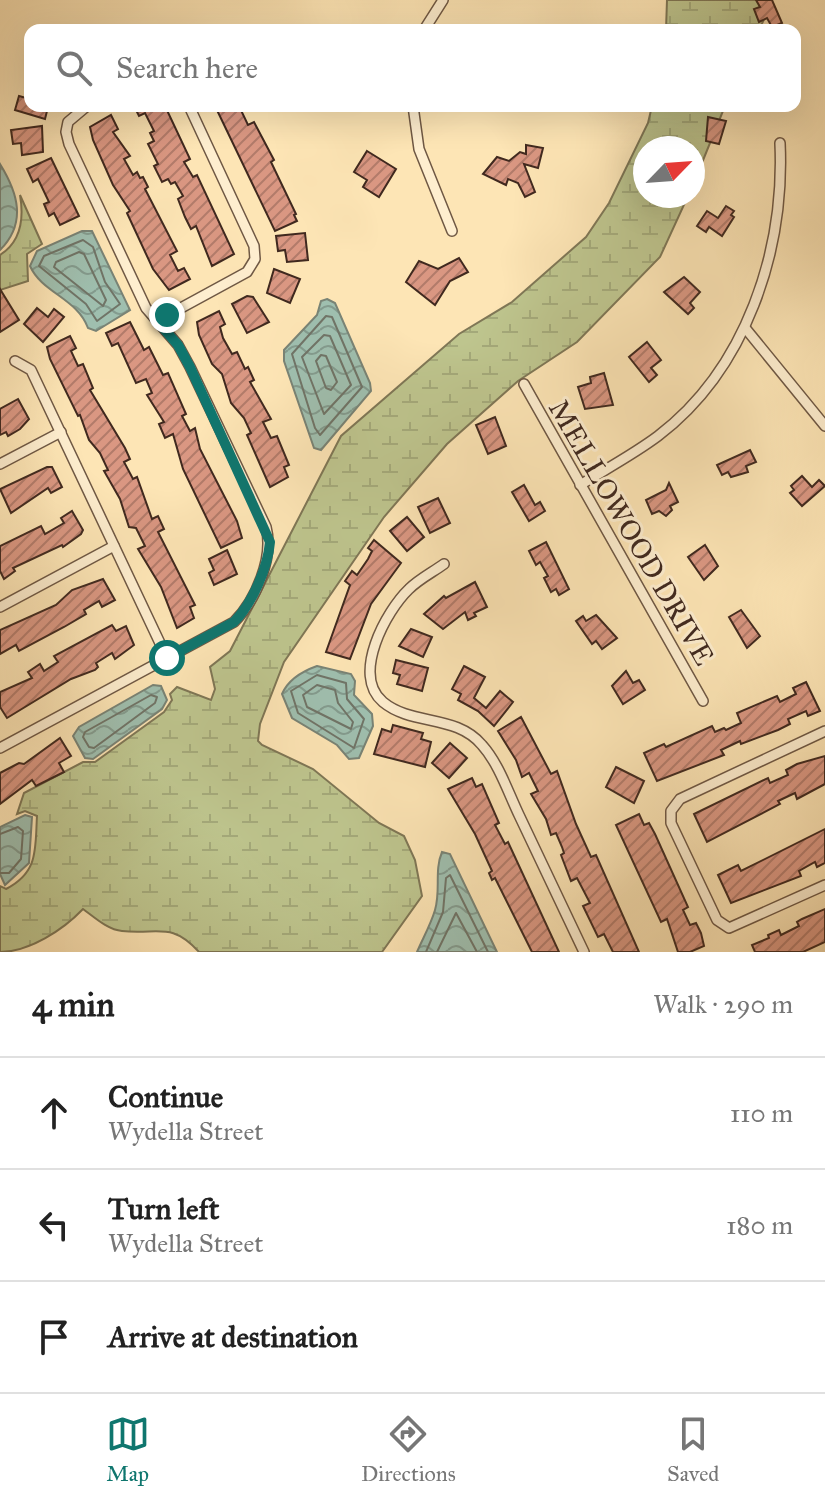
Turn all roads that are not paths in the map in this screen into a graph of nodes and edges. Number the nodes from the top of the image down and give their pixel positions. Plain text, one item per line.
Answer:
1 (443, 0) edge
2 (428, 24) edge
3 (80, 112) edge
4 (192, 112) edge
5 (414, 112) edge
6 (780, 143) dead end
7 (452, 231) dead end
8 (157, 321) junction
9 (746, 329) junction
10 (15, 361) dead end
11 (524, 384) dead end
12 (825, 426) edge
13 (61, 432) junction
14 (0, 464) edge
15 (580, 485) junction
16 (114, 546) junction
17 (444, 564) dead end
18 (0, 607) edge
19 (167, 658) junction
20 (703, 701) dead end
21 (825, 731) edge
22 (0, 748) edge
23 (825, 885) edge
24 (584, 952) edge

1 - 2 street
3 - 8 street
4 - 8 street
5 - 7 street
6 - 9 street
8 - 19 street
9 - 12 street
9 - 15 street
10 - 13 street
11 - 15 street, MELLOWOOD DRIVE
13 - 14 street
13 - 16 street
15 - 20 street, MELLOWOOD DRIVE
16 - 18 street
16 - 19 street
17 - 24 street
19 - 22 street
21 - 23 street

